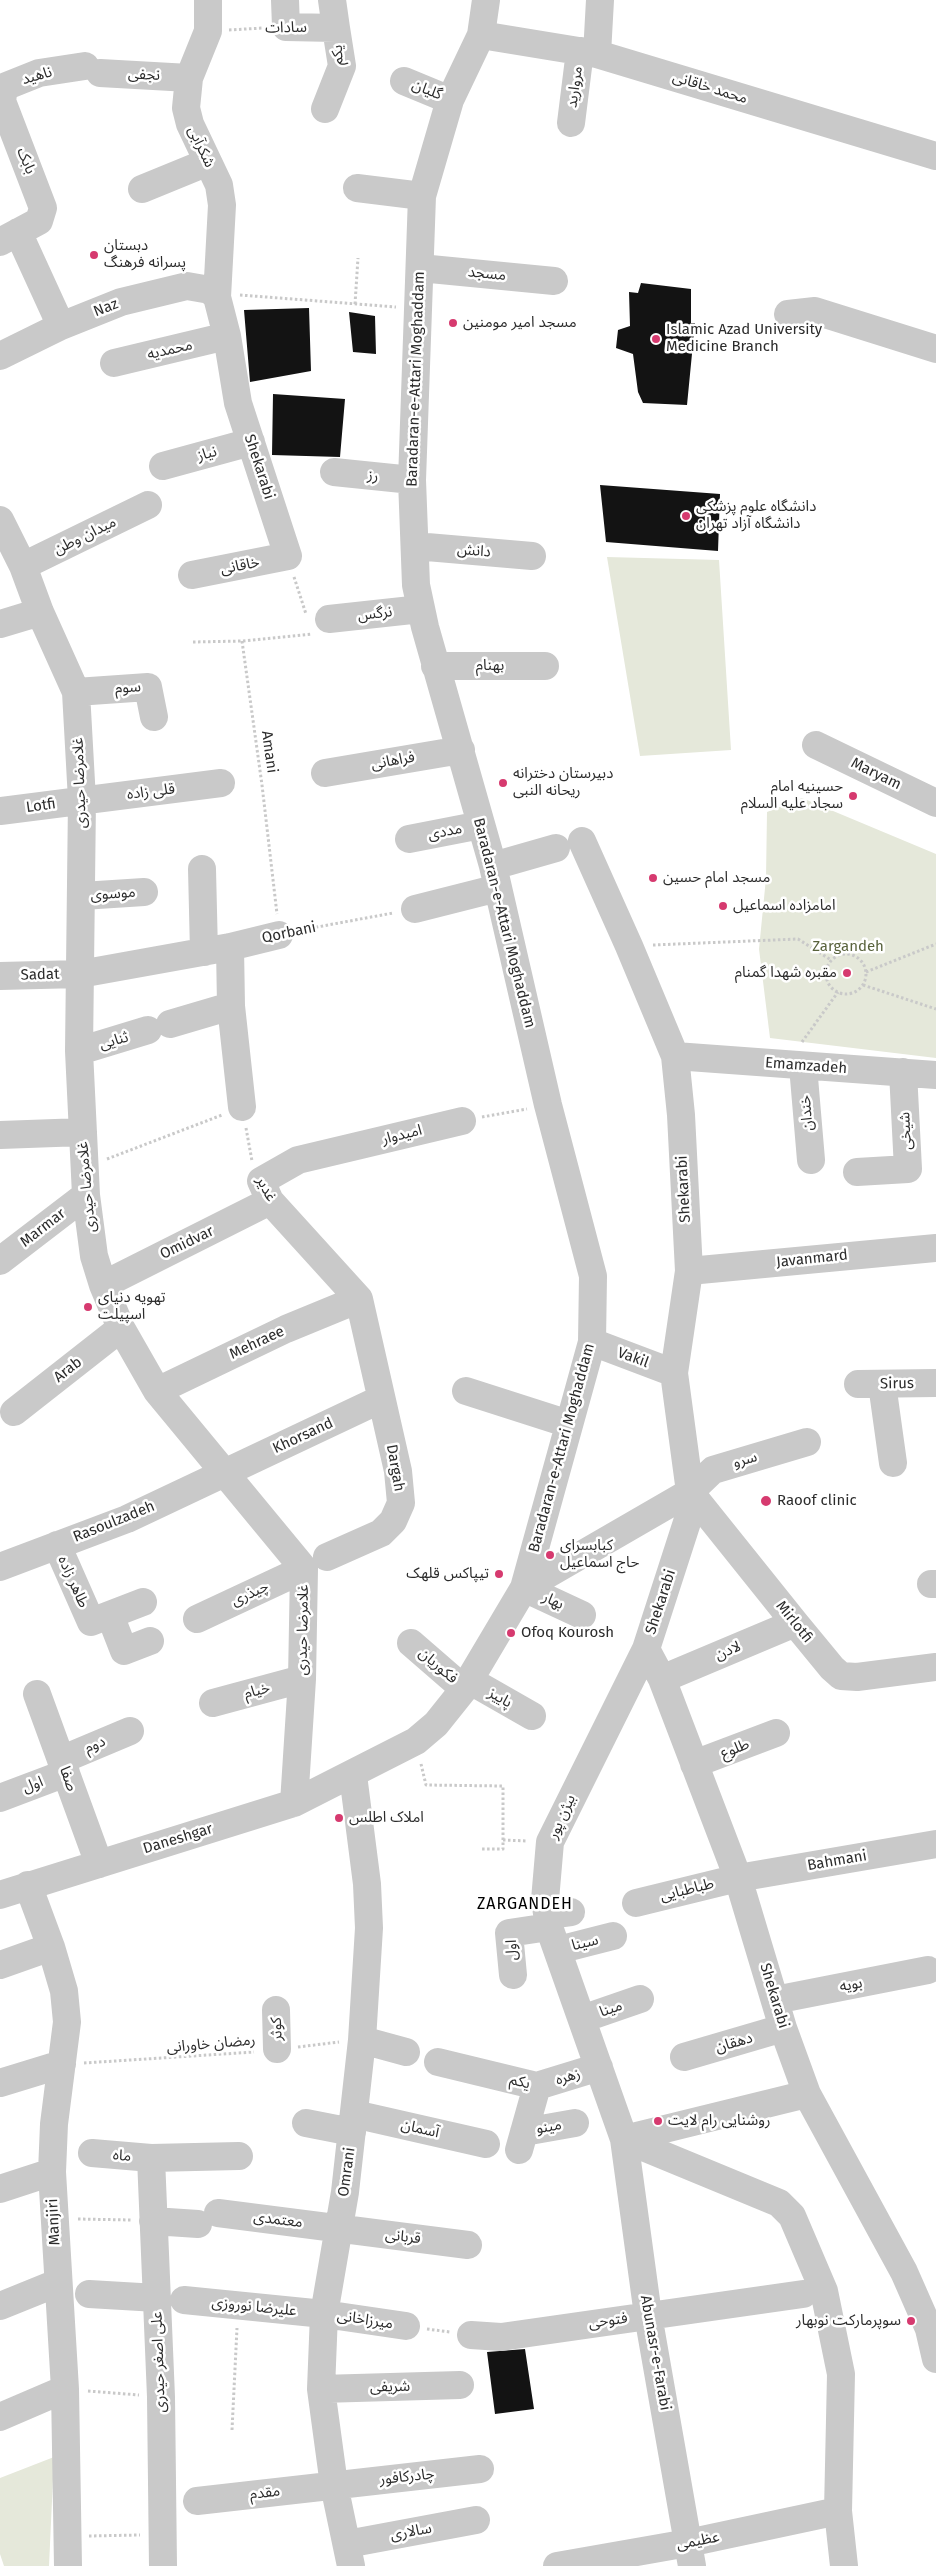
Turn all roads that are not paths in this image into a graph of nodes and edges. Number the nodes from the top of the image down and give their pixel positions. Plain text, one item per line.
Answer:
1 (208, 0) edge
2 (284, 0) edge
3 (332, 0) edge
4 (486, 0) edge
5 (600, 0) edge
6 (336, 28) junction
7 (481, 35) junction
8 (589, 53) junction
9 (92, 69) joint
10 (189, 78) junction
11 (404, 81) dead end
12 (450, 100) junction
13 (325, 109) dead end
14 (571, 123) dead end
15 (936, 156) edge
16 (208, 162) junction
17 (357, 188) dead end
18 (142, 189) dead end
19 (422, 196) junction
20 (9, 237) edge
21 (420, 268) junction
22 (554, 281) dead end
23 (217, 297) junction
24 (788, 314) dead end
25 (61, 326) junction
26 (227, 336) junction
27 (936, 349) edge
28 (0, 356) edge
29 (114, 363) dead end
30 (251, 442) junction
31 (164, 466) dead end
32 (334, 472) dead end
33 (412, 480) junction
34 (148, 506) dead end
35 (0, 520) edge
36 (416, 546) junction
37 (288, 556) joint
38 (532, 556) dead end
39 (23, 566) junction
40 (192, 575) dead end
41 (421, 609) junction
42 (40, 612) junction
43 (0, 624) edge
44 (314, 624) road end
45 (434, 666) junction
46 (545, 666) dead end
47 (76, 692) junction
48 (154, 717) dead end
49 (816, 745) dead end
50 (460, 750) junction
51 (325, 773) dead end
52 (221, 783) dead end
53 (82, 800) junction
54 (936, 802) edge
55 (0, 811) edge
56 (481, 825) junction
57 (409, 839) dead end
58 (582, 841) dead end
59 (556, 848) dead end
60 (202, 869) dead end
61 (495, 877) junction
62 (144, 892) dead end
63 (82, 896) junction
64 (415, 909) road end
65 (279, 935) road end
66 (217, 949) junction
67 (80, 974) junction
68 (0, 976) edge
69 (232, 1006) junction
70 (79, 1051) junction
71 (675, 1056) junction
72 (794, 1065) junction
73 (903, 1072) junction
74 (936, 1075) edge
75 (242, 1107) road end
76 (462, 1121) road end
77 (83, 1132) junction
78 (0, 1135) edge
79 (811, 1160) dead end
80 (857, 1172) dead end
81 (266, 1191) junction
82 (86, 1195) junction
83 (936, 1248) edge
84 (0, 1261) edge
85 (688, 1271) junction
86 (103, 1285) junction
87 (359, 1299) junction
88 (121, 1328) junction
89 (592, 1342) junction
90 (674, 1373) junction
91 (936, 1383) edge
92 (157, 1391) junction
93 (466, 1391) dead end
94 (381, 1399) junction
95 (14, 1412) dead end
96 (569, 1424) junction
97 (807, 1442) dead end
98 (893, 1463) dead end
99 (225, 1472) junction
100 (690, 1492) junction
101 (57, 1545) junction
102 (315, 1563) junction
103 (0, 1567) edge
104 (524, 1588) junction
105 (143, 1602) dead end
106 (110, 1615) junction
107 (582, 1615) dead end
108 (197, 1619) dead end
109 (794, 1623) junction
110 (150, 1641) dead end
111 (411, 1643) dead end
112 (646, 1649) junction
113 (936, 1667) edge
114 (302, 1679) junction
115 (662, 1680) junction
116 (466, 1684) junction
117 (37, 1694) dead end
118 (213, 1703) dead end
119 (532, 1716) dead end
120 (130, 1731) dead end
121 (776, 1733) dead end
122 (694, 1764) junction
123 (63, 1766) junction
124 (353, 1775) junction
125 (0, 1798) edge
126 (294, 1803) junction
127 (936, 1844) edge
128 (99, 1864) junction
129 (738, 1878) junction
130 (28, 1885) junction
131 (0, 1895) edge
132 (636, 1903) dead end
133 (557, 1926) junction
134 (613, 1936) dead end
135 (51, 1947) junction
136 (0, 1965) edge
137 (928, 1970) dead end
138 (513, 1975) dead end
139 (640, 1999) dead end
140 (775, 2000) junction
141 (276, 2010) dead end
142 (582, 2019) junction
143 (783, 2028) junction
144 (362, 2040) junction
145 (277, 2049) road end
146 (406, 2052) dead end
147 (684, 2057) dead end
148 (438, 2062) dead end
149 (62, 2064) junction
150 (599, 2068) junction
151 (0, 2083) edge
152 (537, 2086) junction
153 (806, 2094) junction
154 (306, 2123) dead end
155 (353, 2123) junction
156 (575, 2123) dead end
157 (624, 2139) junction
158 (522, 2141) joint
159 (486, 2144) dead end
160 (92, 2153) dead end
161 (239, 2156) dead end
162 (151, 2158) junction
163 (52, 2172) junction
164 (0, 2189) edge
165 (153, 2221) junction
166 (338, 2228) junction
167 (468, 2245) dead end
168 (57, 2282) junction
169 (814, 2293) junction
170 (89, 2294) dead end
171 (157, 2298) junction
172 (184, 2300) dead end
173 (0, 2306) edge
174 (324, 2314) junction
175 (648, 2315) junction
176 (406, 2326) road end
177 (932, 2328) edge
178 (472, 2335) road end
179 (936, 2359) edge
180 (460, 2385) dead end
181 (65, 2389) junction
182 (321, 2389) junction
183 (0, 2417) edge
184 (480, 2468) dead end
185 (334, 2485) junction
186 (197, 2501) dead end
187 (838, 2511) junction
188 (476, 2520) dead end
189 (349, 2555) edge
190 (690, 2555) edge
191 (68, 2566) edge
192 (163, 2566) edge
193 (557, 2566) edge
194 (844, 2566) edge

1 - 10 street, شکرآبی
2 - 6 street, سادات
3 - 6 street
4 - 7 street, Baradaran-e-Attari Moghaddam
5 - 8 street, مروارید
6 - 13 street, یکم
7 - 8 street, محمد خاقانی
7 - 12 street, Baradaran-e-Attari Moghaddam
8 - 14 street, مروارید
8 - 15 street, محمد خاقانی
9 - 10 street, نجفی
9 - 20 street, ناهید
10 - 16 street, شکرآبی
11 - 12 street, گلیان
12 - 19 street, Baradaran-e-Attari Moghaddam
16 - 18 street
16 - 23 street, شکرآبی
17 - 19 street
19 - 21 street, Baradaran-e-Attari Moghaddam
20 - 25 street
21 - 22 street, مسجد
21 - 33 street, Baradaran-e-Attari Moghaddam
23 - 25 street, Naz
23 - 26 street, Shekarabi
24 - 27 street
25 - 28 street, Naz
26 - 29 street, محمدیه
26 - 30 street, Shekarabi
30 - 31 street, نیاز
30 - 37 street, Shekarabi
32 - 33 street, رز
33 - 36 street, Baradaran-e-Attari Moghaddam
34 - 39 street, میدان وطن
35 - 39 street, غلامرضا حیدری
36 - 38 street, دانش
36 - 41 street, Baradaran-e-Attari Moghaddam
37 - 40 street, خاقانی
39 - 42 street, غلامرضا حیدری
41 - 44 street, نرگس
41 - 45 street, Baradaran-e-Attari Moghaddam
42 - 43 street
42 - 47 street, غلامرضا حیدری
45 - 46 street, بهنام
45 - 50 street, Baradaran-e-Attari Moghaddam
47 - 48 street, سوم
47 - 53 street, غلامرضا حیدری
49 - 54 street, Maryam
50 - 51 street, فراهانی
50 - 56 street, Baradaran-e-Attari Moghaddam
52 - 53 street, قلی زاده
53 - 55 street, Lotfi
53 - 63 street, غلامرضا حیدری
56 - 57 street, مددی
56 - 61 street, Baradaran-e-Attari Moghaddam
58 - 71 street, Shekarabi
59 - 61 street
60 - 66 street
61 - 64 street
61 - 89 street, Baradaran-e-Attari Moghaddam
62 - 63 street, موسوی
63 - 67 street, غلامرضا حیدری
65 - 66 street, Qorbani
66 - 67 street, Qorbani
66 - 69 street
67 - 68 street, Sadat
67 - 70 street, غلامرضا حیدری
69 - 70 street, ثنایی
69 - 75 street
70 - 77 street, غلامرضا حیدری
71 - 72 street, Emamzadeh
71 - 85 street, Shekarabi
72 - 73 street, Emamzadeh
72 - 79 street, خندان
73 - 74 street, Emamzadeh
73 - 80 street, شیخی
76 - 81 street, امیدوار
77 - 78 street
77 - 82 street, غلامرضا حیدری
81 - 86 street, Omidvar
81 - 87 street, غدیر
82 - 84 street, Marmar
82 - 86 street, غلامرضا حیدری
83 - 85 street, Javanmard
85 - 90 street, Shekarabi
86 - 88 street, غلامرضا حیدری
87 - 92 street, Mehraee
87 - 94 street, غدیر
88 - 92 street, غلامرضا حیدری
88 - 95 street, Arab
89 - 90 street, Vakil
89 - 96 street, Baradaran-e-Attari Moghaddam
90 - 100 street, Shekarabi
91 - 98 street, Sirus
92 - 99 street, غلامرضا حیدری
93 - 96 street
94 - 99 street, Khorsand
94 - 102 street, Dargah
96 - 104 street, Baradaran-e-Attari Moghaddam
97 - 100 street, سرو
99 - 101 street, Rasoulzadeh
99 - 102 street, غلامرضا حیدری
100 - 104 street
100 - 109 street, Mirlotfi
100 - 112 street, Shekarabi
101 - 103 street, Rasoulzadeh
101 - 106 street, طاهر زاده
102 - 108 street, چیذری
102 - 114 street, غلامرضا حیدری
104 - 107 street, بهار
104 - 116 street, Baradaran-e-Attari Moghaddam
105 - 106 street, طاهر زاده
106 - 110 street
109 - 113 street, Mirlotfi
109 - 115 street, لادن
111 - 116 street, فکوریان
112 - 115 street, Shekarabi
112 - 133 street, بیژن پور
114 - 118 street, خیام
114 - 126 street, غلامرضا حیدری
115 - 122 street, Shekarabi
116 - 119 street, پاییز
116 - 124 street, Baradaran-e-Attari Moghaddam
117 - 123 street, صفا
120 - 123 street, دوم
121 - 122 street, طلوع
122 - 129 street, Shekarabi
123 - 125 street, اول
123 - 128 street, صفا
124 - 126 street, Daneshgar
124 - 144 street, Omrani
126 - 128 street, Daneshgar
127 - 129 street, Bahmani
128 - 130 street, Daneshgar
129 - 132 street, طباطبایی
129 - 140 street, Shekarabi
130 - 131 street, Daneshgar
130 - 135 street, Manjiri
133 - 134 street, سینا
133 - 138 street, اول
133 - 142 street, بیژن پور
135 - 136 street
135 - 149 street, Manjiri
137 - 140 street, بویه
139 - 142 street, مینا
140 - 143 street, Shekarabi
141 - 145 street, کوثر
142 - 150 street, بیژن پور
143 - 147 street, دهقان
143 - 153 street, Shekarabi
144 - 146 street
144 - 155 street, Omrani
148 - 152 street, یکم
149 - 151 street
149 - 163 street, Manjiri
150 - 152 street, زهره
150 - 157 street, بیژن پور
152 - 158 street, یکم
153 - 157 street
153 - 177 street, Shekarabi
154 - 155 street
155 - 159 street, آسمان
155 - 166 street, Omrani
156 - 158 street, مینو
157 - 169 street
157 - 175 street, Abunasr-e-Farabi
160 - 162 street, ماه
161 - 162 street
162 - 165 street, علی اصغر حیدری
163 - 164 street
163 - 168 street, Manjiri
165 - 166 street, معتمدی
165 - 171 street, علی اصغر حیدری
166 - 167 street, قربانی
166 - 174 street, Omrani
168 - 173 street
168 - 181 street, Manjiri
169 - 175 street, فتوحی
169 - 187 street
170 - 171 street
171 - 192 street, علی اصغر حیدری
172 - 174 street, علیرضا نوروزی
174 - 176 street, میرزاخانی
174 - 182 street, Omrani
175 - 178 street, فتوحی
175 - 190 street, Abunasr-e-Farabi
177 - 179 street, Shekarabi
180 - 182 street, شریفی
181 - 183 street
181 - 191 street, Manjiri
182 - 185 street, Omrani
184 - 185 street, چادرکافور
185 - 186 street, مقدم
185 - 189 street, Omrani
187 - 190 street, عظیمی
187 - 194 street
188 - 189 street, سالاری
190 - 193 street, عظیمی

